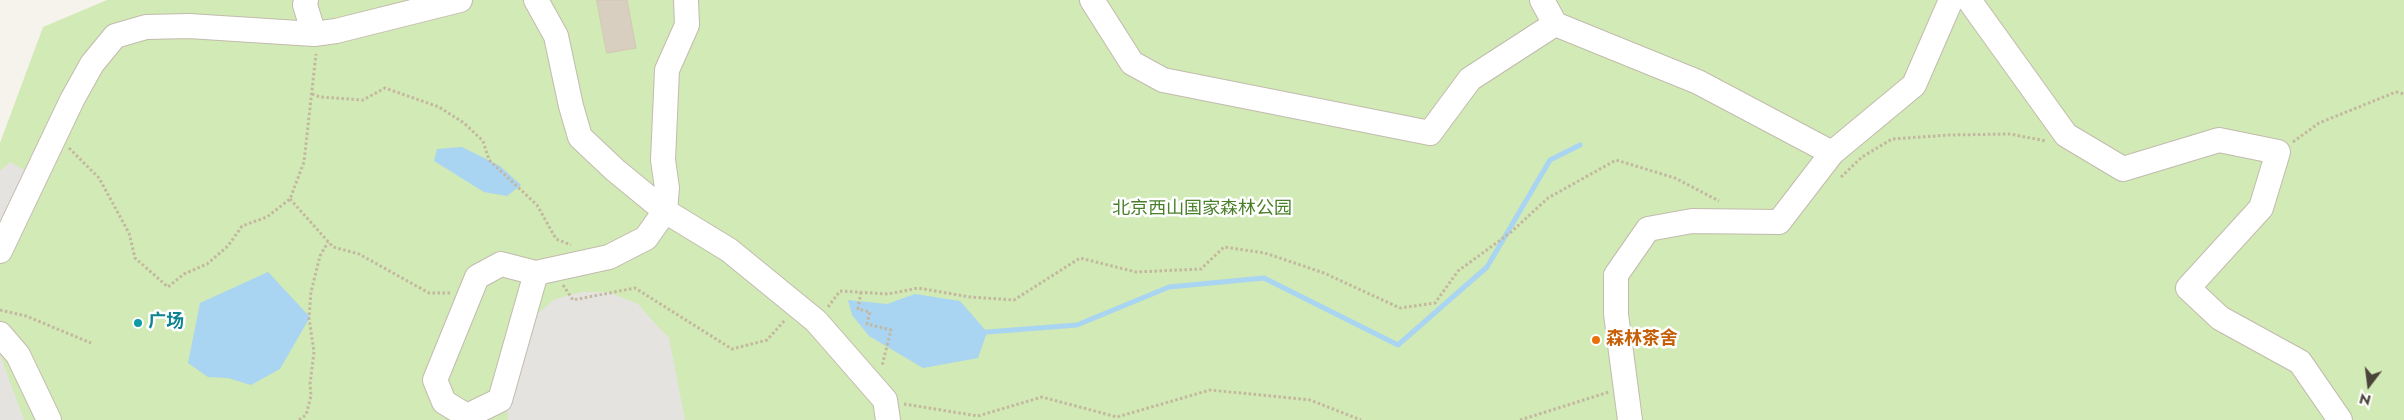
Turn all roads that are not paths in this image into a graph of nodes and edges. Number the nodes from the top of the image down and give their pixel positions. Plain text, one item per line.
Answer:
1 (306, 0) edge
2 (460, 0) edge
3 (536, 0) edge
4 (686, 0) edge
5 (1092, 0) edge
6 (1542, 0) edge
7 (1951, 0) edge
8 (1969, 0) edge
9 (1555, 24) junction
10 (314, 34) junction
11 (1832, 153) junction
12 (665, 211) junction
13 (0, 251) edge
14 (544, 271) junction
15 (0, 334) edge
16 (886, 410) edge
17 (49, 420) edge
18 (1630, 420) edge
19 (2340, 420) edge

1 - 10 street
2 - 10 street
3 - 12 street
4 - 12 street
5 - 9 street
6 - 9 street
7 - 11 street
8 - 19 street
9 - 11 street
10 - 13 street
11 - 18 street
12 - 14 street
12 - 16 street
14 - 14 street
15 - 17 street

